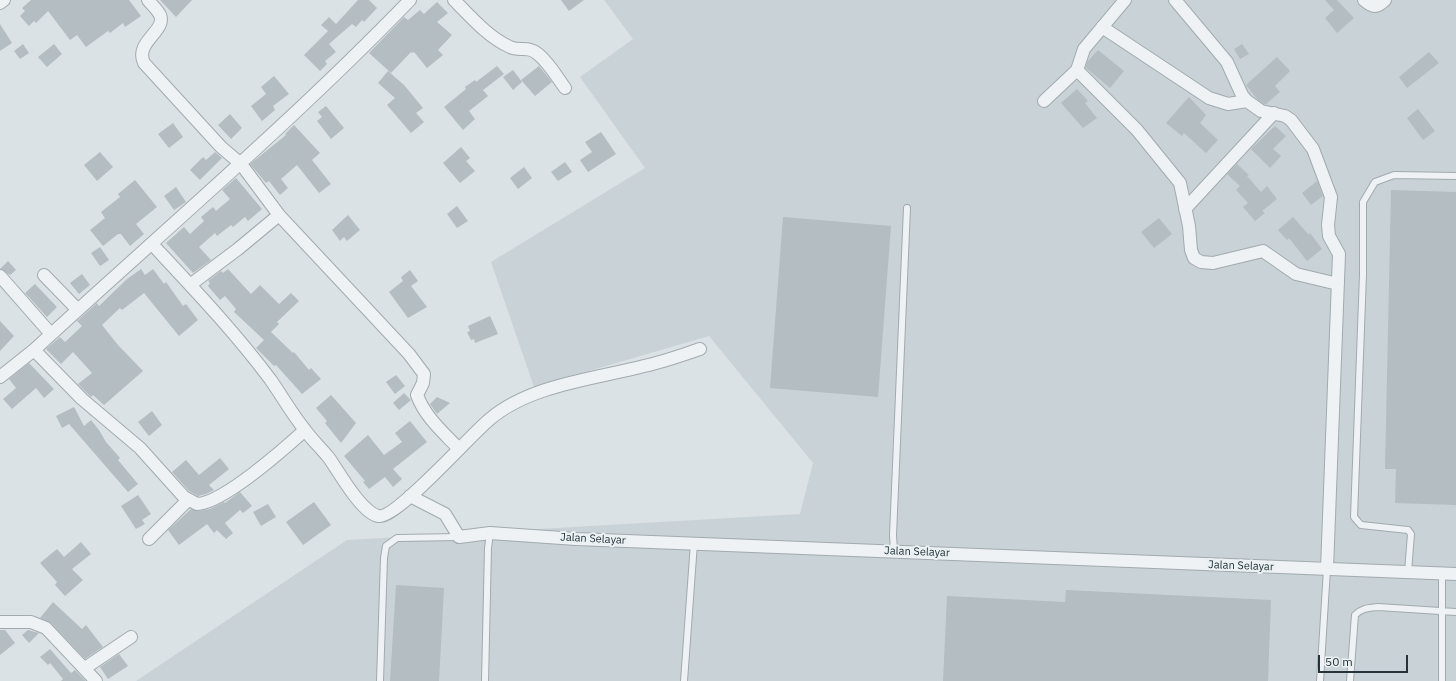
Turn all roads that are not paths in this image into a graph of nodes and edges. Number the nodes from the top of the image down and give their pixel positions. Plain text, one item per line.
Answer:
1 (4, 0) edge
2 (148, 0) edge
3 (410, 0) edge
4 (454, 0) edge
5 (1124, 0) edge
6 (1175, 0) edge
7 (1364, 0) edge
8 (1385, 0) edge
9 (0, 3) edge
10 (1102, 27) junction
11 (1077, 70) junction
12 (565, 88) dead end
13 (1044, 101) dead end
14 (1247, 101) junction
15 (1274, 114) junction
16 (241, 164) junction
17 (1456, 176) edge
18 (907, 208) dead end
19 (1185, 209) junction
20 (279, 215) junction
21 (152, 244) junction
22 (44, 275) dead end
23 (0, 276) edge
24 (1338, 284) junction
25 (190, 285) junction
26 (78, 310) junction
27 (51, 334) junction
28 (700, 349) dead end
29 (34, 350) junction
30 (0, 377) edge
31 (304, 430) junction
32 (459, 449) junction
33 (410, 496) junction
34 (188, 500) junction
35 (490, 533) junction
36 (459, 537) junction
37 (149, 539) dead end
38 (694, 543) junction
39 (894, 551) junction
40 (1327, 569) junction
41 (1408, 572) junction
42 (1442, 573) junction
43 (1456, 574) edge
44 (1441, 612) junction
45 (1456, 612) edge
46 (0, 622) edge
47 (131, 637) dead end
48 (85, 668) junction
49 (96, 681) edge
50 (380, 681) edge
51 (485, 681) edge
52 (684, 681) edge
53 (1320, 681) edge
54 (1350, 681) edge
55 (1442, 681) edge

1 - 9 street
2 - 16 street
3 - 16 street
4 - 12 street
5 - 10 street
6 - 14 street
7 - 8 street
10 - 11 street
10 - 14 street
11 - 13 street
11 - 19 street
14 - 15 street
15 - 19 street
15 - 24 street
16 - 20 street
16 - 21 street
17 - 41 lane
18 - 39 lane
19 - 24 street
20 - 25 street
20 - 32 street
21 - 25 street
21 - 26 street
22 - 26 street
23 - 27 street
24 - 40 street
25 - 31 street
26 - 27 street
27 - 29 street
28 - 32 street
29 - 30 street
29 - 34 street
31 - 33 street
31 - 34 street
32 - 33 street
33 - 36 street
34 - 37 street
35 - 36 street, Jalan Selayar
35 - 38 street, Jalan Selayar
35 - 51 lane
36 - 50 lane, Jalan Selayar
38 - 39 street, Jalan Selayar
38 - 52 lane
39 - 40 street, Jalan Selayar
40 - 41 street, Jalan Selayar
40 - 53 lane
41 - 42 street, Jalan Selayar
42 - 43 street, Jalan Selayar
42 - 44 lane
44 - 45 lane
44 - 54 lane
44 - 55 lane
46 - 48 street
47 - 48 street
48 - 49 street

